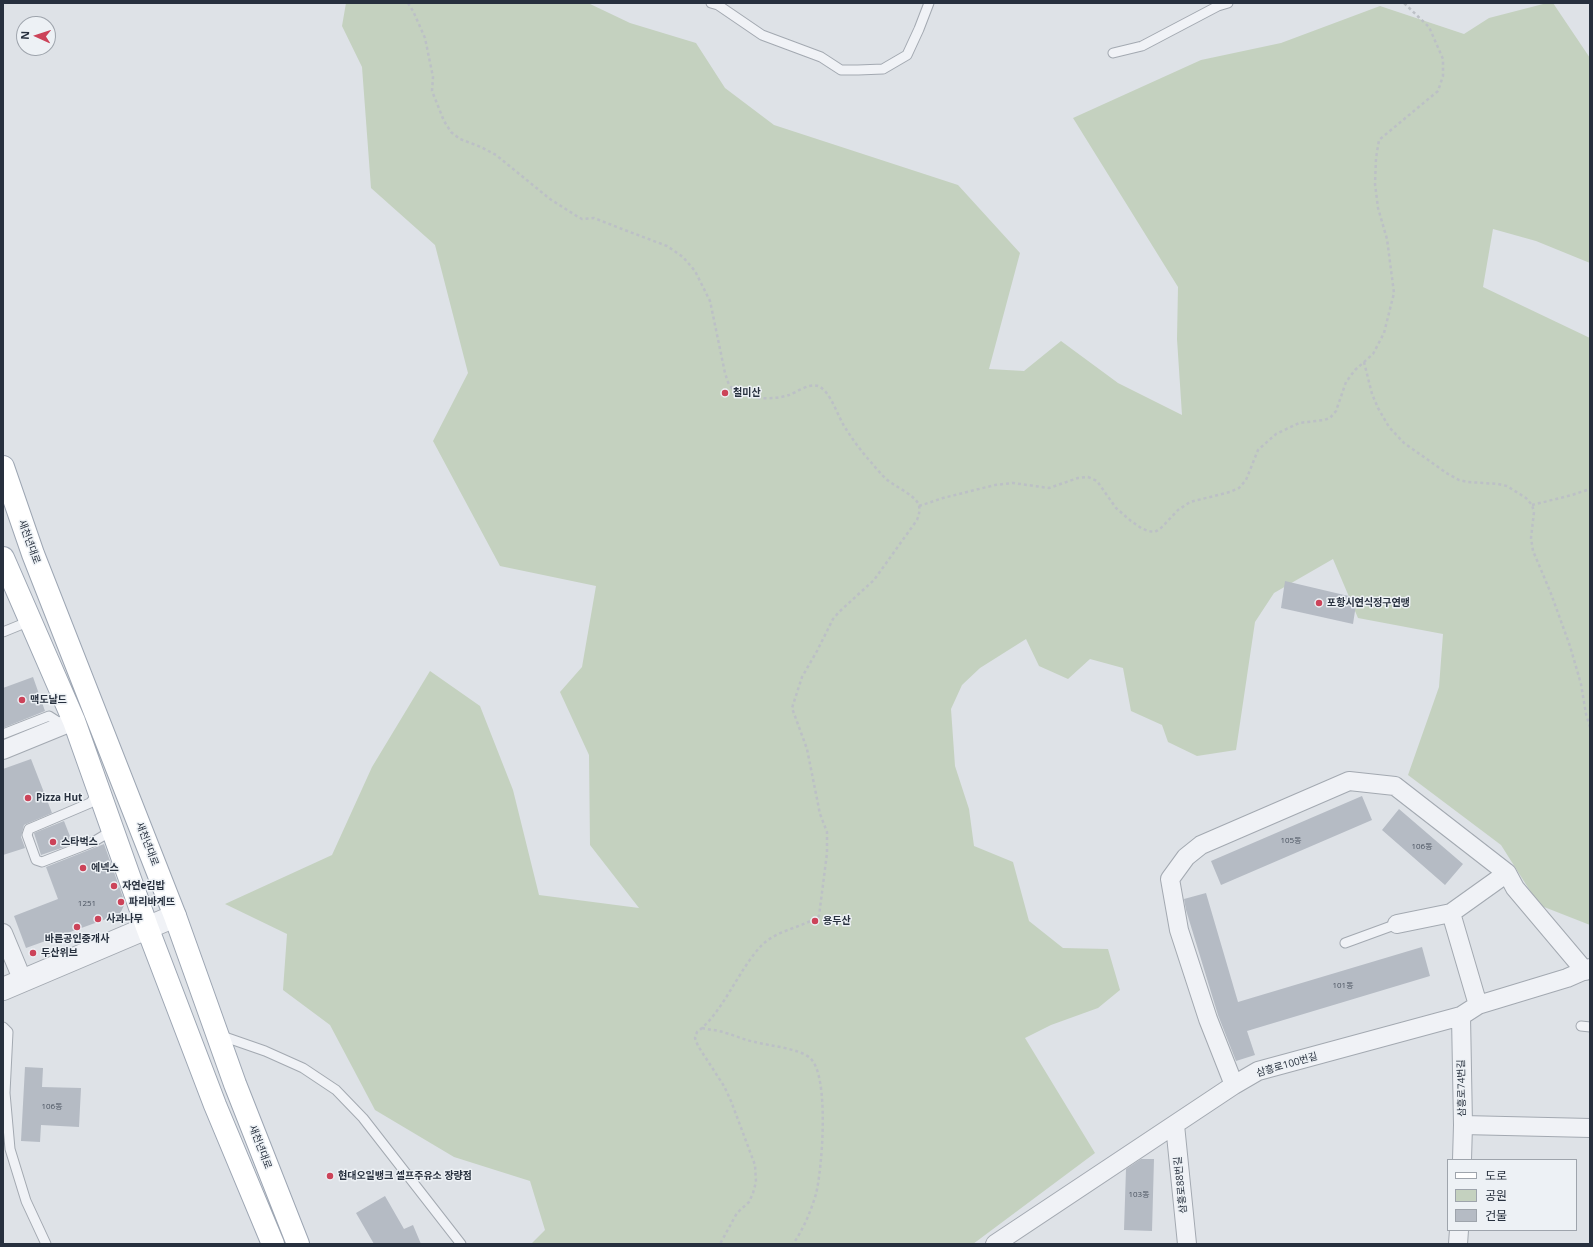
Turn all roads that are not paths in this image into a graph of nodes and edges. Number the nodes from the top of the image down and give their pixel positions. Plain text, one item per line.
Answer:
1 (711, 3) edge
2 (929, 3) edge
3 (1228, 3) edge
4 (1113, 53) dead end
5 (3, 467) edge
6 (3, 558) edge
7 (30, 621) junction
8 (3, 632) edge
9 (68, 723) junction
10 (3, 734) edge
11 (3, 750) edge
12 (99, 793) junction
13 (114, 834) junction
14 (1508, 873) junction
15 (1451, 913) junction
16 (175, 916) junction
17 (1397, 924) joint
18 (147, 927) junction
19 (3, 933) edge
20 (1346, 943) dead end
21 (1587, 970) edge
22 (13, 985) edge
23 (1478, 1005) junction
24 (1461, 1016) junction
25 (3, 1027) edge
26 (217, 1034) junction
27 (1234, 1085) junction
28 (1175, 1125) junction
29 (1463, 1125) junction
30 (1590, 1128) edge
31 (1462, 1159) edge
32 (1459, 1231) edge
33 (1020, 1236) edge
34 (46, 1244) edge
35 (272, 1244) edge
36 (298, 1244) edge
37 (461, 1244) edge
38 (995, 1244) edge
39 (1187, 1244) edge
40 (1458, 1244) edge

1 - 2 lane
3 - 4 lane
5 - 16 main road, 새천년대로
6 - 7 main road
7 - 8 lane
7 - 9 main road
9 - 10 lane
9 - 11 street
9 - 12 main road
12 - 13 main road
12 - 13 lane
13 - 18 main road
14 - 15 street
14 - 21 street
14 - 27 street
15 - 17 street
15 - 23 street
16 - 18 street
16 - 26 main road, 새천년대로
17 - 20 lane
18 - 22 street
18 - 35 main road
19 - 22 street
21 - 23 street, 삼흥로100번길
23 - 24 street, 삼흥로100번길
24 - 27 street, 삼흥로100번길
24 - 29 street, 삼흥로74번길
25 - 34 lane
26 - 36 main road, 새천년대로
26 - 37 lane
27 - 28 street, 삼흥로100번길
28 - 33 street, 삼흥로100번길
28 - 39 street, 삼흥로88번길
29 - 30 street
29 - 31 street, 삼흥로74번길
32 - 40 street
33 - 38 street, 삼흥로100번길

